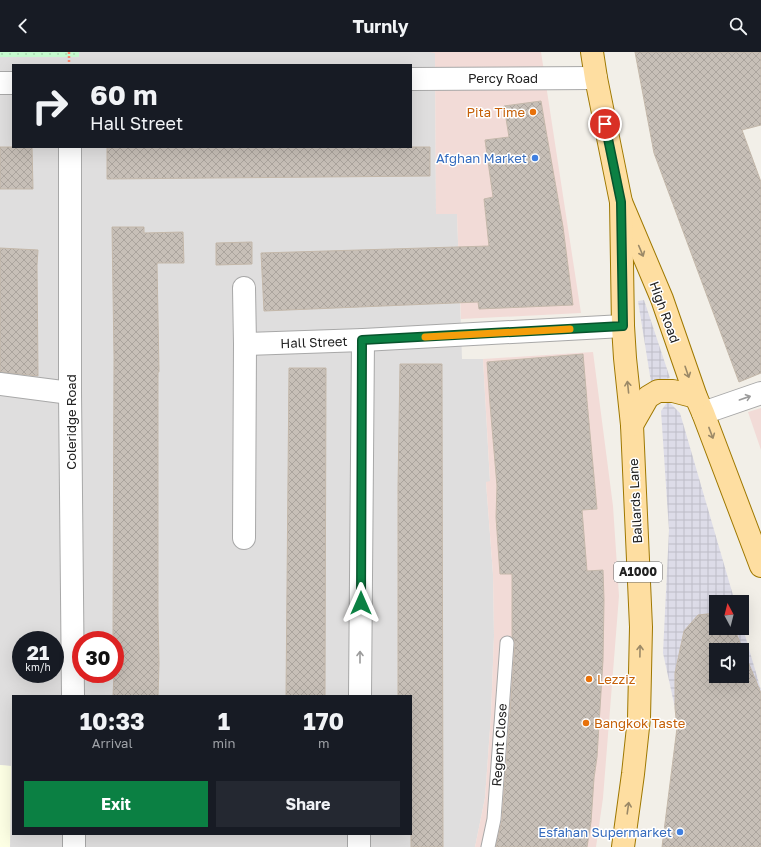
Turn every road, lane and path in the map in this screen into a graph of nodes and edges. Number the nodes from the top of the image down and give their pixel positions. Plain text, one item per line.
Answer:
1 (69, 52) edge
2 (592, 52) edge
3 (69, 64) edge
4 (596, 78) junction
5 (412, 79) edge
6 (0, 83) edge
7 (12, 83) edge
8 (70, 148) edge
9 (621, 202) junction
10 (244, 288) dead end
11 (623, 326) junction
12 (362, 340) junction
13 (245, 344) junction
14 (0, 384) edge
15 (70, 393) junction
16 (761, 393) edge
17 (700, 405) junction
18 (632, 425) junction
19 (244, 538) dead end
20 (761, 566) edge
21 (507, 643) dead end
22 (73, 695) edge
23 (360, 695) edge
24 (74, 835) edge
25 (359, 835) edge
26 (74, 847) edge
27 (359, 847) edge
28 (488, 847) edge
29 (623, 847) edge

1 - 3 path
2 - 4 main road, High Road / A1000
4 - 5 street, Percy Road
4 - 9 main road, High Road / A1000
6 - 7 street
8 - 15 street, Coleridge Road
9 - 11 main road, Ballards Lane / A1000
9 -> 17 main road, High Road / A1000
10 - 13 street
11 - 12 street, Hall Street
18 -> 11 main road, Ballards Lane / A1000
12 - 13 street, Hall Street
23 -> 12 street
13 - 19 street
14 - 15 street
15 - 22 street, Coleridge Road
17 -> 16 street
17 - 18 main road
17 -> 20 main road, High Road / A1000
29 -> 18 main road, Ballards Lane / A1000
21 - 28 lane, Regent Close
24 - 26 street
25 - 27 street

